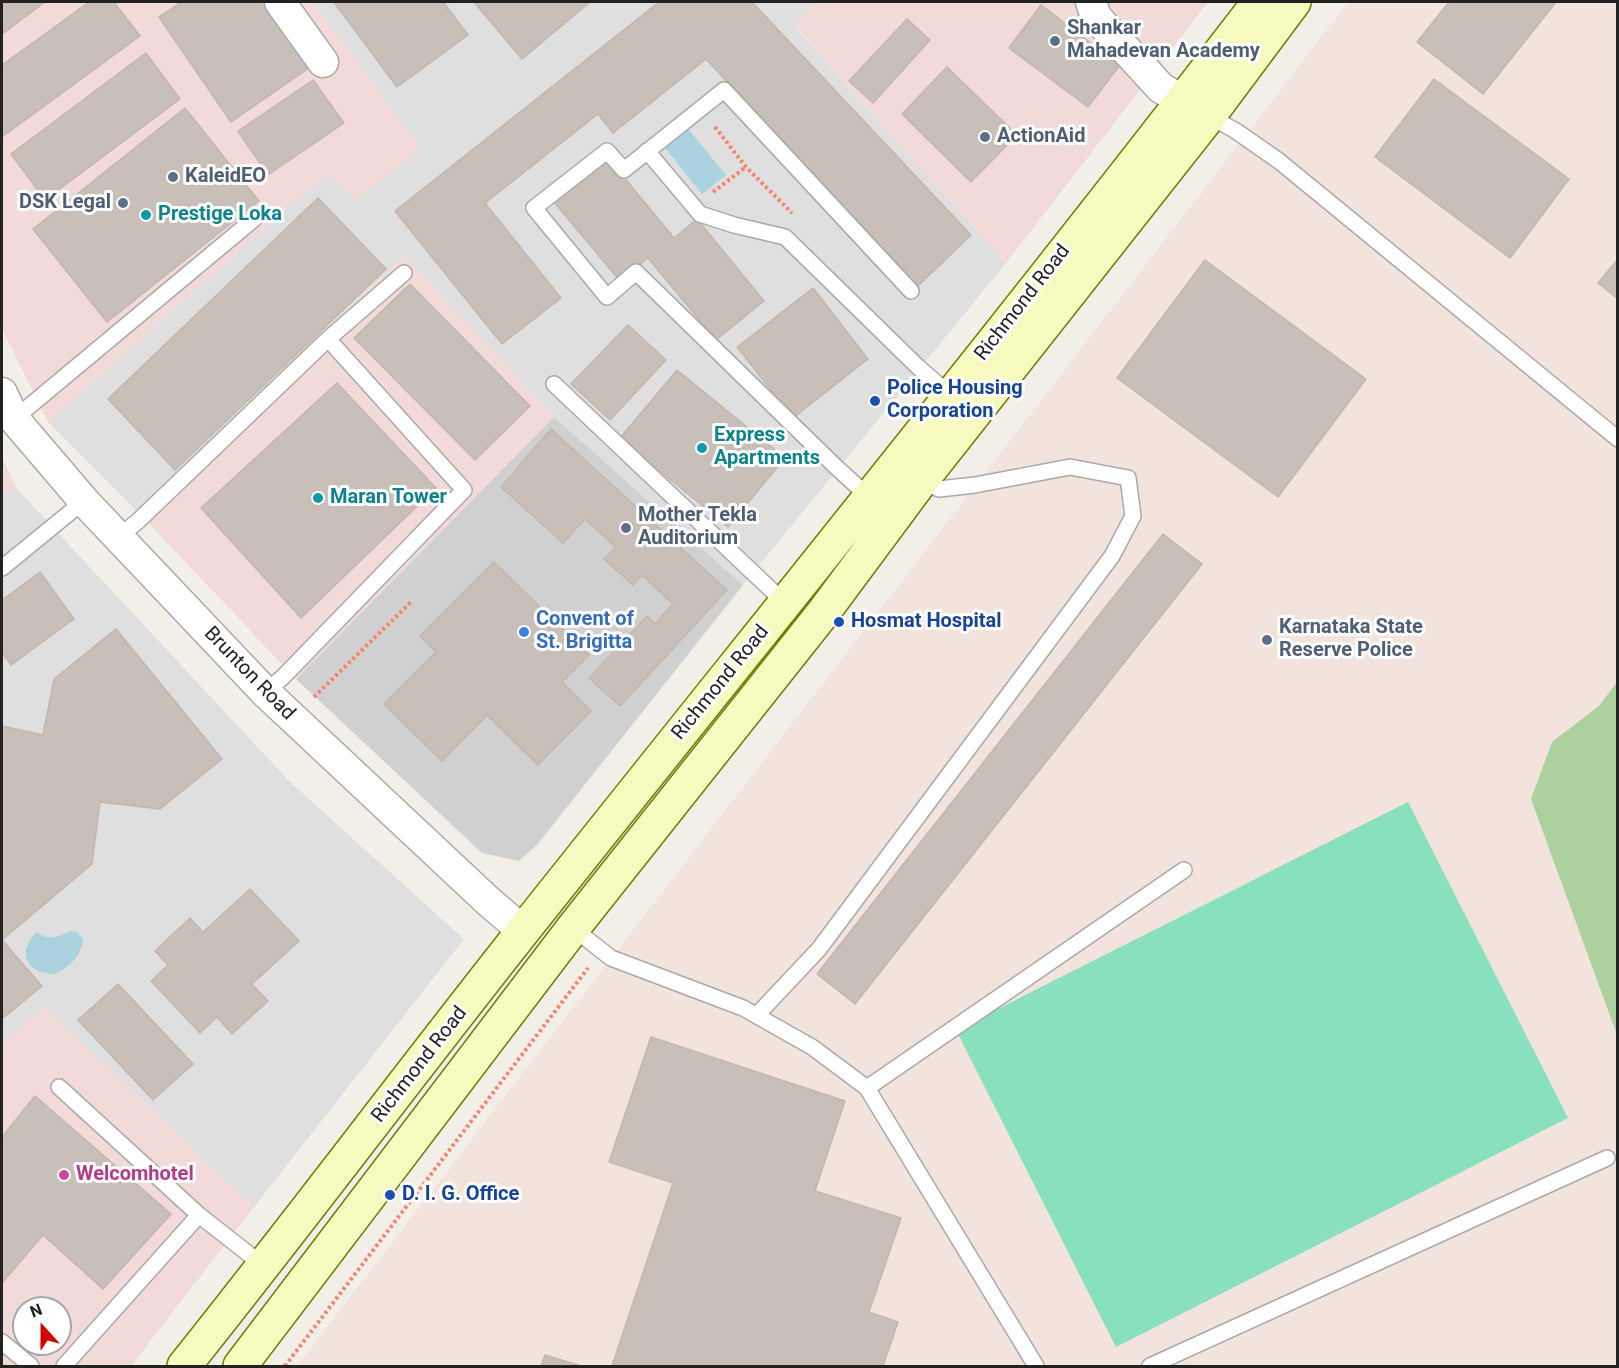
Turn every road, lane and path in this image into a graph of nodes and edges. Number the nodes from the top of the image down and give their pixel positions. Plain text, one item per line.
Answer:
1 (280, 2) edge
2 (1091, 2) edge
3 (1259, 2) edge
4 (1294, 2) edge
5 (323, 62) dead end
6 (1195, 109) junction
7 (647, 152) junction
8 (254, 219) dead end
9 (404, 273) dead end
10 (911, 291) dead end
11 (1032, 315) junction
12 (328, 339) junction
13 (554, 384) dead end
14 (950, 395) junction
15 (8, 406) edge
16 (1617, 439) edge
17 (921, 481) junction
18 (870, 498) junction
19 (84, 501) junction
20 (118, 537) junction
21 (2, 568) edge
22 (412, 601) dead end
23 (785, 603) junction
24 (265, 692) junction
25 (315, 697) dead end
26 (1184, 870) dead end
27 (523, 931) junction
28 (564, 939) junction
29 (757, 1015) junction
30 (59, 1087) dead end
31 (867, 1088) junction
32 (1607, 1158) dead end
33 (200, 1215) junction
34 (264, 1266) junction
35 (2, 1342) edge
36 (31, 1366) edge
37 (64, 1366) edge
38 (184, 1366) edge
39 (240, 1366) edge
40 (1036, 1366) edge
41 (1150, 1366) edge

1 - 5 street
2 - 6 street
3 - 6 main road, Richmond Road
4 - 6 main road, Richmond Road
6 - 11 main road, Richmond Road
6 - 16 lane
7 - 10 lane
7 - 14 lane
7 - 18 lane
8 - 15 lane
9 - 12 lane
11 - 14 main road, Richmond Road
11 - 17 main road, Richmond Road
12 - 20 lane
12 - 24 lane
13 - 23 lane
14 - 18 main road, Richmond Road
15 - 19 street, Brunton Road
17 - 28 main road, Richmond Road
17 - 29 lane
18 - 23 main road, Richmond Road
19 - 20 street, Brunton Road
19 - 21 lane
20 - 24 street, Brunton Road
22 - 25 path
23 - 27 main road, Richmond Road
24 - 27 street, Brunton Road
26 - 31 lane
27 - 28 main road
27 - 34 main road, Richmond Road
28 - 29 lane
28 - 39 main road, Richmond Road
29 - 31 lane
30 - 33 lane
31 - 40 lane
32 - 41 lane
33 - 34 lane
33 - 37 lane
34 - 38 main road, Richmond Road
35 - 36 lane

